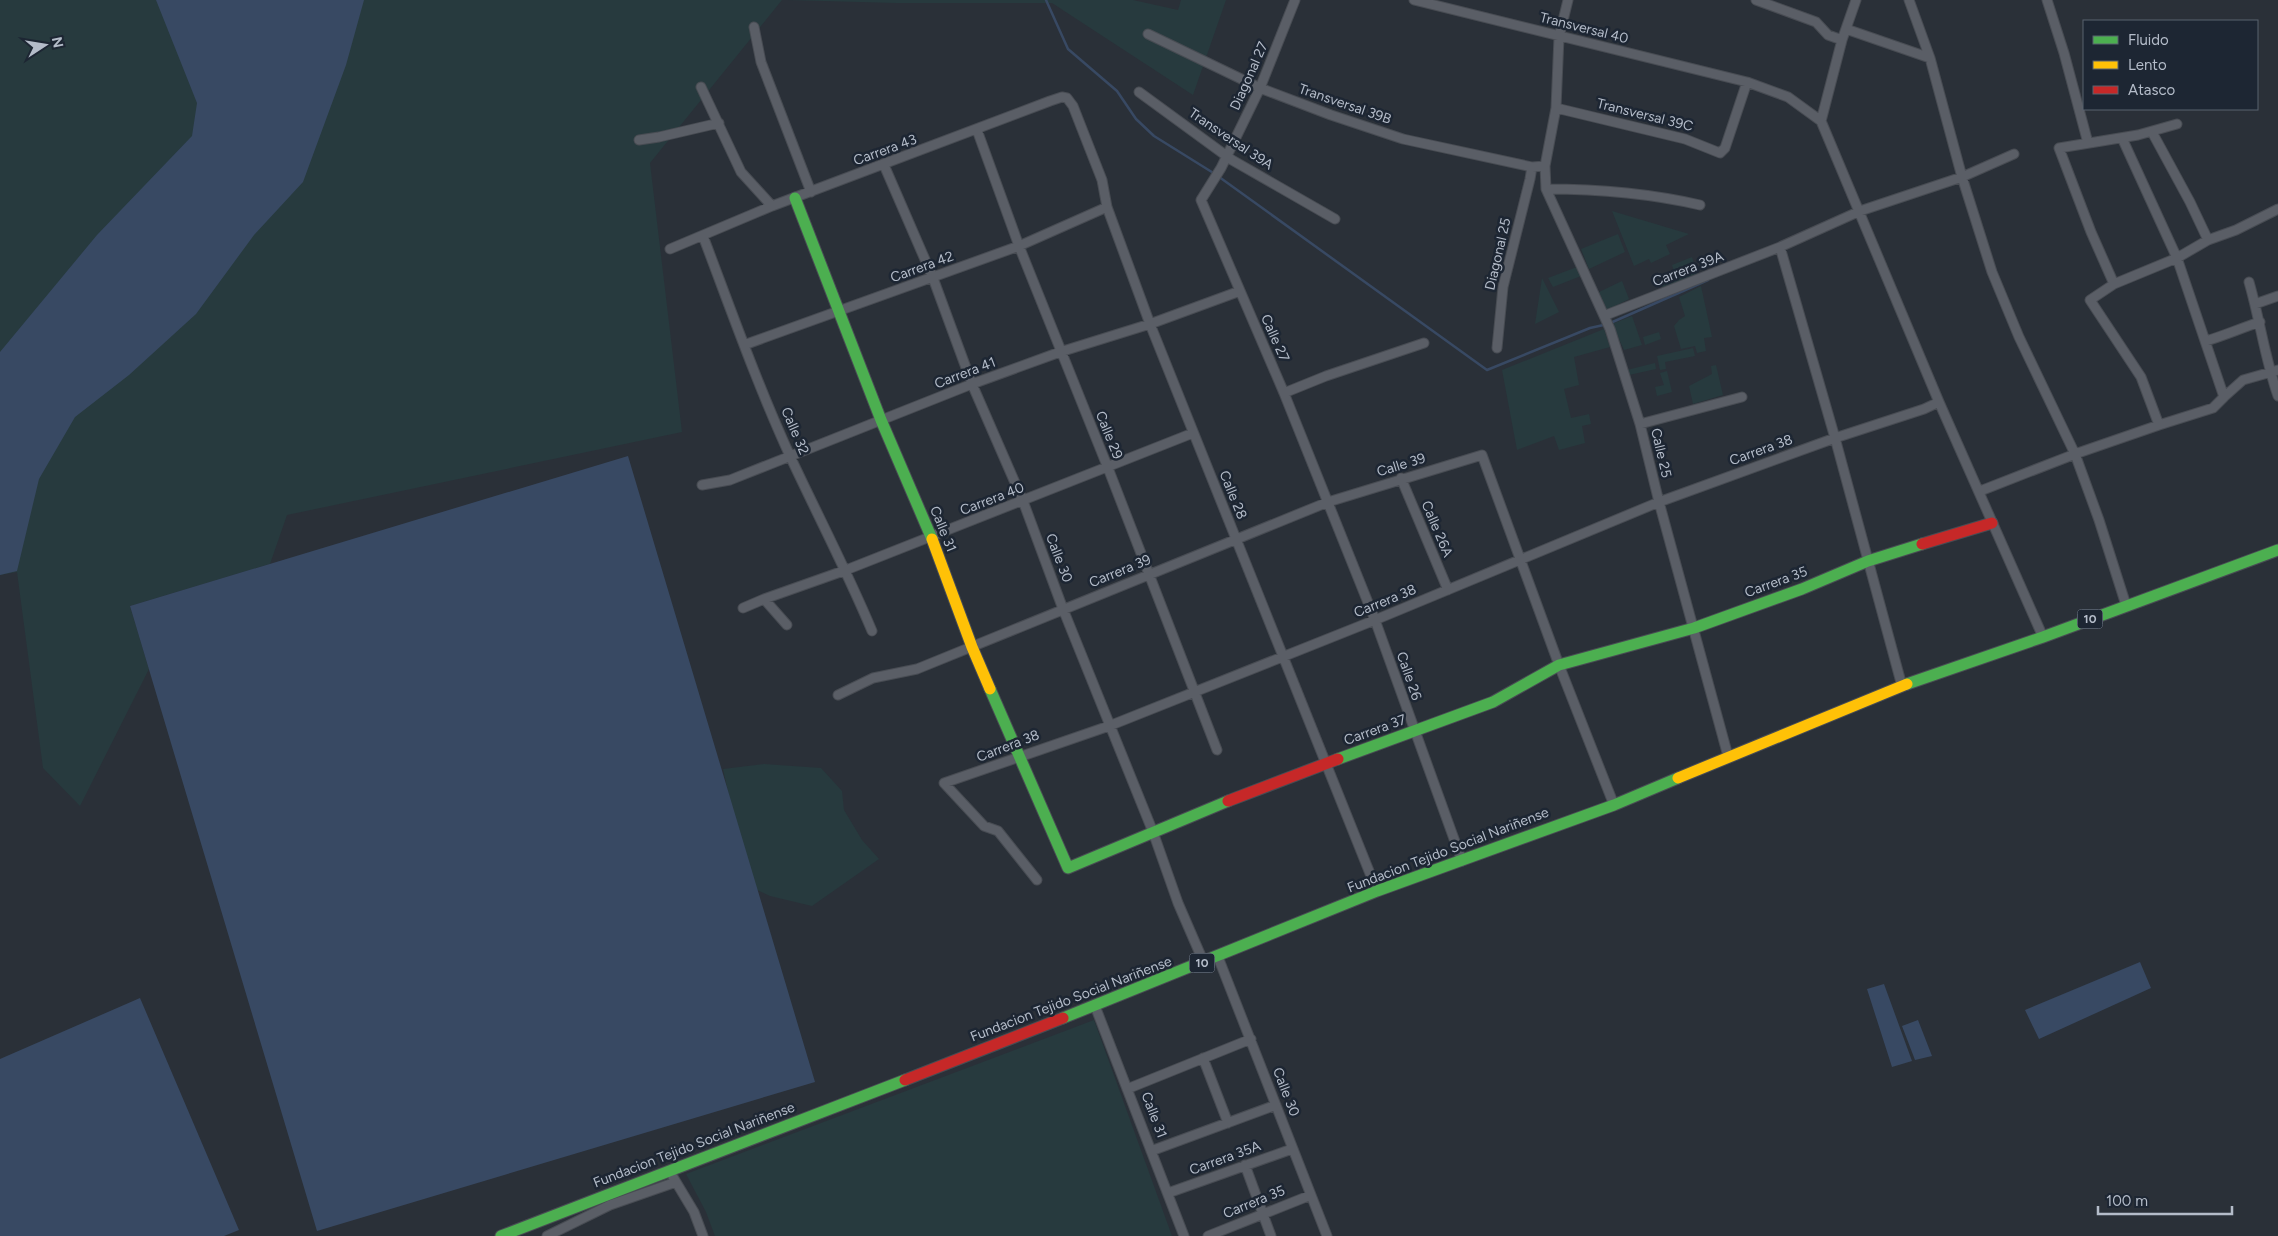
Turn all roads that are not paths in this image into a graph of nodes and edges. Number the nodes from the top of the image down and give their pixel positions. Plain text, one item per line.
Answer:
1 (1295, 0) edge
2 (1414, 0) edge
3 (1568, 0) edge
4 (1756, 0) edge
5 (1856, 0) edge
6 (1909, 0) edge
7 (2047, 0) edge
8 (754, 27) dead end
9 (1846, 29) junction
10 (1148, 34) dead end
11 (1559, 37) junction
12 (1842, 40) junction
13 (1930, 58) junction
14 (1747, 82) junction
15 (701, 87) dead end
16 (1260, 88) junction
17 (1139, 92) dead end
18 (1073, 106) joint
19 (1556, 108) junction
20 (1821, 121) junction
21 (719, 123) junction
22 (2177, 124) dead end
23 (977, 130) junction
24 (2152, 132) junction
25 (2122, 138) junction
26 (639, 140) dead end
27 (2088, 143) junction
28 (2014, 154) dead end
29 (1227, 155) junction
30 (884, 165) junction
31 (1545, 166) junction
32 (1532, 167) junction
33 (1962, 177) junction
34 (1209, 188) joint
35 (1546, 189) junction
36 (811, 192) junction
37 (795, 198) junction
38 (1700, 205) dead end
39 (772, 206) junction
40 (1107, 207) junction
41 (2278, 209) edge
42 (1860, 211) junction
43 (1335, 219) dead end
44 (704, 236) junction
45 (2208, 240) junction
46 (1019, 246) junction
47 (1780, 247) junction
48 (670, 249) dead end
49 (2177, 258) junction
50 (933, 278) junction
51 (2248, 282) dead end
52 (2114, 284) junction
53 (1240, 291) junction
54 (2278, 296) edge
55 (2255, 304) junction
56 (838, 311) junction
57 (1606, 317) junction
58 (2260, 322) junction
59 (1150, 324) junction
60 (2206, 340) junction
61 (1424, 344) dead end
62 (744, 345) junction
63 (1497, 348) dead end
64 (1060, 352) junction
65 (2274, 371) edge
66 (972, 384) junction
67 (1284, 393) junction
68 (2278, 396) edge
69 (1742, 397) dead end
70 (2224, 397) junction
71 (1939, 402) junction
72 (881, 420) junction
73 (1640, 424) junction
74 (2159, 425) junction
75 (1193, 433) junction
76 (1835, 438) junction
77 (2075, 454) junction
78 (789, 455) junction
79 (1108, 468) junction
80 (1401, 478) junction
81 (702, 485) dead end
82 (1980, 491) junction
83 (1023, 501) junction
84 (1328, 502) junction
85 (1659, 502) junction
86 (1992, 523) junction
87 (931, 537) junction
88 (1236, 540) junction
89 (2278, 550) edge
90 (1521, 561) junction
91 (1868, 562) junction
92 (846, 570) junction
93 (1149, 574) junction
94 (1448, 590) junction
95 (764, 599) junction
96 (2126, 605) junction
97 (743, 608) dead end
98 (1063, 609) junction
99 (1375, 620) junction
100 (787, 625) dead end
101 (1694, 628) junction
102 (872, 631) dead end
103 (2043, 637) junction
104 (972, 647) junction
105 (1282, 656) junction
106 (1559, 665) junction
107 (1902, 686) junction
108 (1194, 692) junction
109 (838, 696) dead end
110 (1109, 726) junction
111 (1414, 732) junction
112 (1217, 750) dead end
113 (1020, 755) junction
114 (1728, 756) junction
115 (1326, 764) junction
116 (1614, 804) junction
117 (1153, 832) junction
118 (1462, 861) junction
119 (1068, 868) joint
120 (1037, 880) dead end
121 (1376, 892) junction
122 (1218, 957) junction
123 (1204, 963) junction
124 (1095, 1006) junction
125 (1251, 1039) junction
126 (1203, 1058) junction
127 (1127, 1089) junction
128 (1276, 1105) junction
129 (1228, 1123) junction
130 (1292, 1149) junction
131 (1151, 1151) junction
132 (1245, 1166) junction
133 (669, 1170) junction
134 (676, 1182) junction
135 (1168, 1193) junction
136 (1311, 1195) junction
137 (1263, 1215) junction
138 (563, 1233) edge
139 (501, 1236) edge
140 (547, 1236) edge
141 (703, 1236) edge
142 (1184, 1236) edge
143 (1208, 1236) edge
144 (1272, 1236) edge
145 (1327, 1236) edge

1 - 16 street, Diagonal 27
2 - 11 street, Transversal 40
3 - 11 street
4 - 12 street
5 - 9 street
6 - 13 street
7 - 27 street
8 - 36 street
9 - 12 street
9 - 13 street
10 - 16 street, Transversal 39B
11 - 14 street, Transversal 40
11 - 19 street
12 - 20 street
13 - 33 street
14 - 19 street, Transversal 39C
14 - 20 street, Transversal 40
15 - 21 street
16 - 29 street, Diagonal 27
16 - 32 street, Transversal 39B
17 - 29 street, Transversal 39A
18 - 23 street, Carrera 43
18 - 40 street, Calle 28
19 - 31 street
20 - 42 street
21 - 26 street
21 - 39 street
22 - 24 street
23 - 30 street, Carrera 43
23 - 46 street, Calle 29
24 - 25 street
24 - 45 street
25 - 27 street
25 - 49 street
27 - 52 street
28 - 33 street, Carrera 39A
29 - 34 street, Diagonal 27
29 - 43 street, Transversal 39A
30 - 36 street, Carrera 43
30 - 50 street, Calle 30
31 - 32 street, Transversal 39B
31 - 35 street, Calle 25
32 - 63 street, Diagonal 25
33 - 42 street, Carrera 39A
33 - 77 street
34 - 53 street, Calle 27
35 - 38 street
35 - 57 street, Calle 25
36 - 37 street, Carrera 43
37 - 39 street, Carrera 43
37 - 56 main road, Calle 31
39 - 44 street, Carrera 43
40 - 46 street, Carrera 42
40 - 59 street, Calle 28
41 - 45 street
42 - 47 street, Carrera 39A
42 - 71 street
44 - 48 street, Carrera 43
44 - 62 street, Calle 32
45 - 49 street
46 - 50 street, Carrera 42
46 - 64 street, Calle 29
47 - 57 street, Carrera 39A
47 - 76 street
49 - 52 street
49 - 60 street
50 - 56 street, Carrera 42
50 - 66 street, Calle 30
51 - 55 street
52 - 74 street
53 - 59 street, Carrera 41
53 - 67 street, Calle 27
54 - 55 street
55 - 58 street
56 - 62 street, Carrera 42
56 - 72 main road, Calle 31
57 - 73 street, Calle 25
58 - 60 street
58 - 65 street
59 - 64 street, Carrera 41
59 - 75 street, Calle 28
60 - 70 street
61 - 67 street
62 - 78 street, Calle 32
64 - 66 street, Carrera 41
64 - 79 street, Calle 29
65 - 68 street
65 - 70 street
66 - 72 street, Carrera 41
66 - 83 street, Calle 30
67 - 84 street, Calle 27
69 - 73 street
70 - 74 street
71 - 76 street, Carrera 38
71 - 82 street
72 - 78 street, Carrera 41
72 - 87 main road, Calle 31
73 - 85 street, Calle 25
74 - 77 street
75 - 79 street, Carrera 40
75 - 88 street, Calle 28
76 - 85 street, Carrera 38
76 - 91 street
77 - 82 street
77 - 96 street
78 - 81 street, Carrera 41
78 - 92 street, Calle 32
79 - 83 street, Carrera 40
79 - 93 street, Calle 29
80 - 84 street, Calle 39
80 - 90 street, Calle 39
80 - 94 street, Calle 26A
82 - 86 street
83 - 87 street, Carrera 40
83 - 98 street, Calle 30
84 - 88 street, Carrera 39
84 - 99 street, Calle 26
85 - 90 street, Carrera 38
85 - 101 street, Calle 25
86 - 91 main road, Carrera 35
86 - 103 street
87 - 92 street, Carrera 40
87 - 104 main road, Calle 31
88 - 93 street, Carrera 39
88 - 105 street, Calle 28
89 - 96 main road, 10
90 - 94 street, Carrera 38
90 - 106 street
91 - 101 main road, Carrera 35
91 - 107 street
92 - 95 street, Carrera 40
92 - 102 street, Calle 32
93 - 98 street, Carrera 39
93 - 108 street, Calle 29
94 - 99 street, Carrera 38
95 - 97 street, Carrera 40
95 - 100 street
96 - 103 main road, 10
98 - 104 street, Carrera 39
98 - 110 street, Calle 30
99 - 105 street, Carrera 38
99 - 111 street, Calle 26
101 - 106 main road, Carrera 37
101 - 114 street, Calle 25
103 - 107 main road, 10
104 - 109 street, Carrera 39
104 - 113 main road, Calle 31
105 - 108 street, Carrera 38
105 - 115 street, Calle 28
106 - 111 main road, Carrera 37
106 - 116 street
107 - 114 main road, Fundacion Tejido Social Nariñense / 10
108 - 110 street, Carrera 38
108 - 112 street, Calle 29
110 - 113 street, Carrera 38
110 - 117 street, Calle 30
111 - 115 main road, Carrera 37
111 - 118 street, Calle 26
113 - 119 main road, Calle 31
113 - 120 street, Carrera 38
114 - 116 main road, Fundacion Tejido Social Nariñense / 10
115 - 117 main road, Carrera 37
115 - 121 street, Calle 28
116 - 118 main road, Fundacion Tejido Social Nariñense / 10
117 - 119 main road, Carrera 37
117 - 123 street, Calle 30
118 - 121 main road, Fundacion Tejido Social Nariñense / 10
121 - 122 main road, Fundacion Tejido Social Nariñense / 10
122 - 123 main road, Fundacion Tejido Social Nariñense / 10
122 - 125 street, Calle 30
123 - 124 main road, Fundacion Tejido Social Nariñense / 10
124 - 127 street, Calle 31
124 - 133 main road, Fundacion Tejido Social Nariñense / 10
125 - 126 street
125 - 128 street, Calle 30
126 - 127 street
126 - 129 street
127 - 131 street, Calle 31
128 - 129 street
128 - 130 street, Calle 30
129 - 131 street
130 - 132 street, Carrera 35A
130 - 136 street, Calle 30
131 - 135 street, Calle 31
132 - 135 street, Carrera 35A
132 - 137 street
133 - 134 street
133 - 139 main road, Fundacion Tejido Social Nariñense / 10
134 - 138 street
134 - 141 street
135 - 142 street, Calle 31
136 - 137 street, Carrera 35
136 - 145 street, Calle 30
137 - 143 street, Carrera 35
137 - 144 street
138 - 140 street

